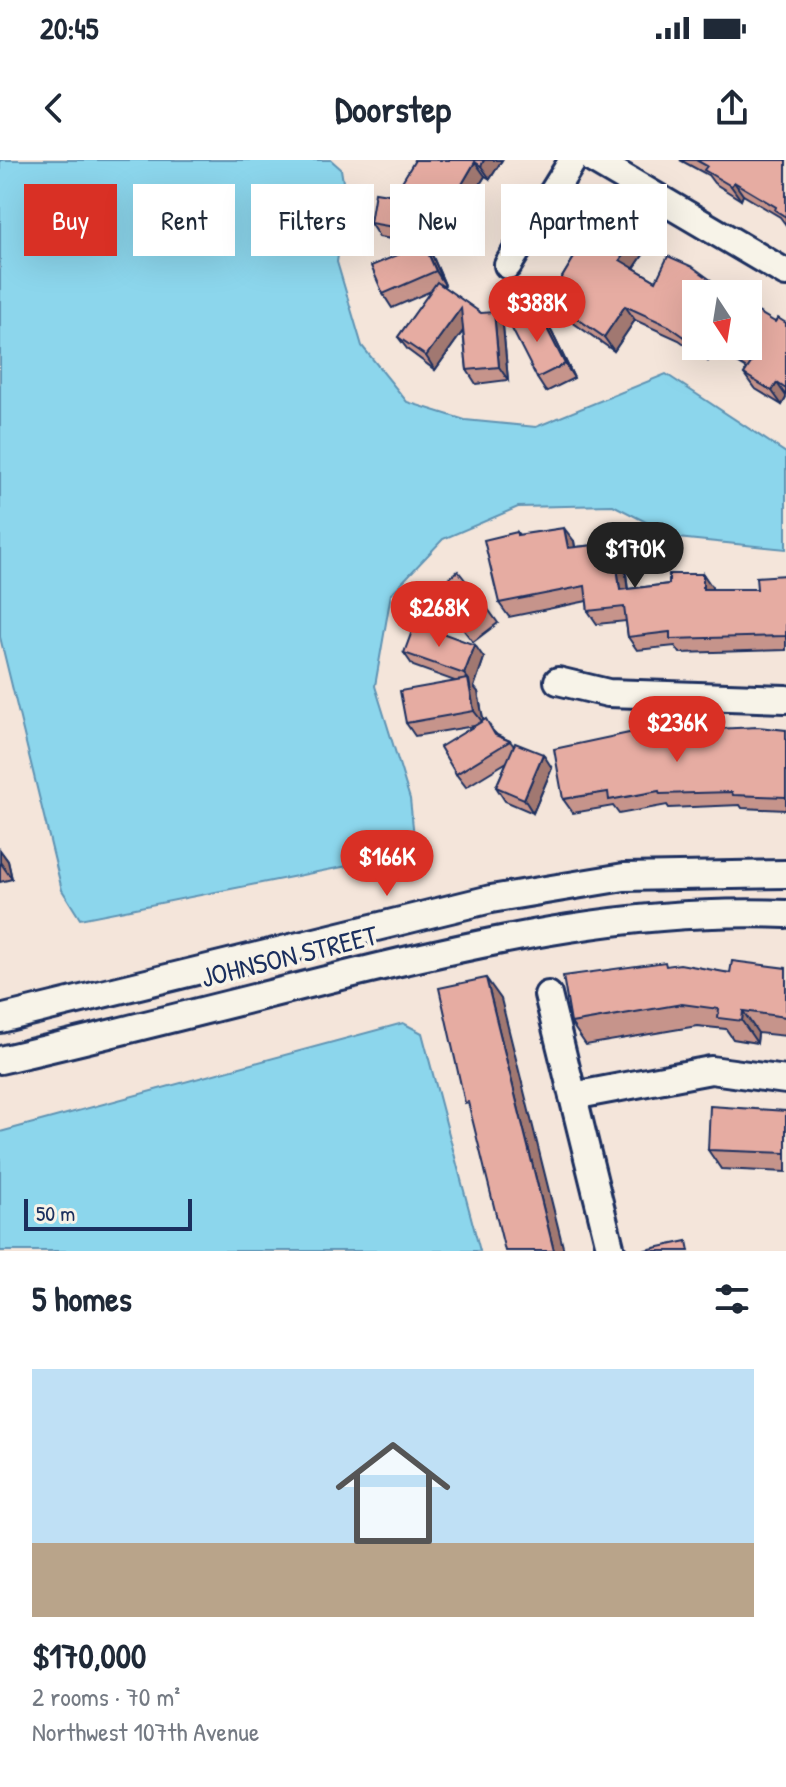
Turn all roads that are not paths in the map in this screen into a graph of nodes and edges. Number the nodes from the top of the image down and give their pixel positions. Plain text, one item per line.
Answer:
1 (573, 160) edge
2 (594, 160) edge
3 (508, 265) dead end
4 (786, 273) edge
5 (558, 681) dead end
6 (786, 699) edge
7 (786, 874) edge
8 (786, 914) edge
9 (548, 995) dead end
10 (0, 1019) edge
11 (0, 1060) edge
12 (786, 1080) edge
13 (573, 1096) junction
14 (611, 1251) edge

1 - 3 street
2 - 4 street
5 - 6 street
7 - 10 street, JOHNSON STREET
8 - 11 street, JOHNSON STREET
9 - 13 street
12 - 13 street
13 - 14 street

